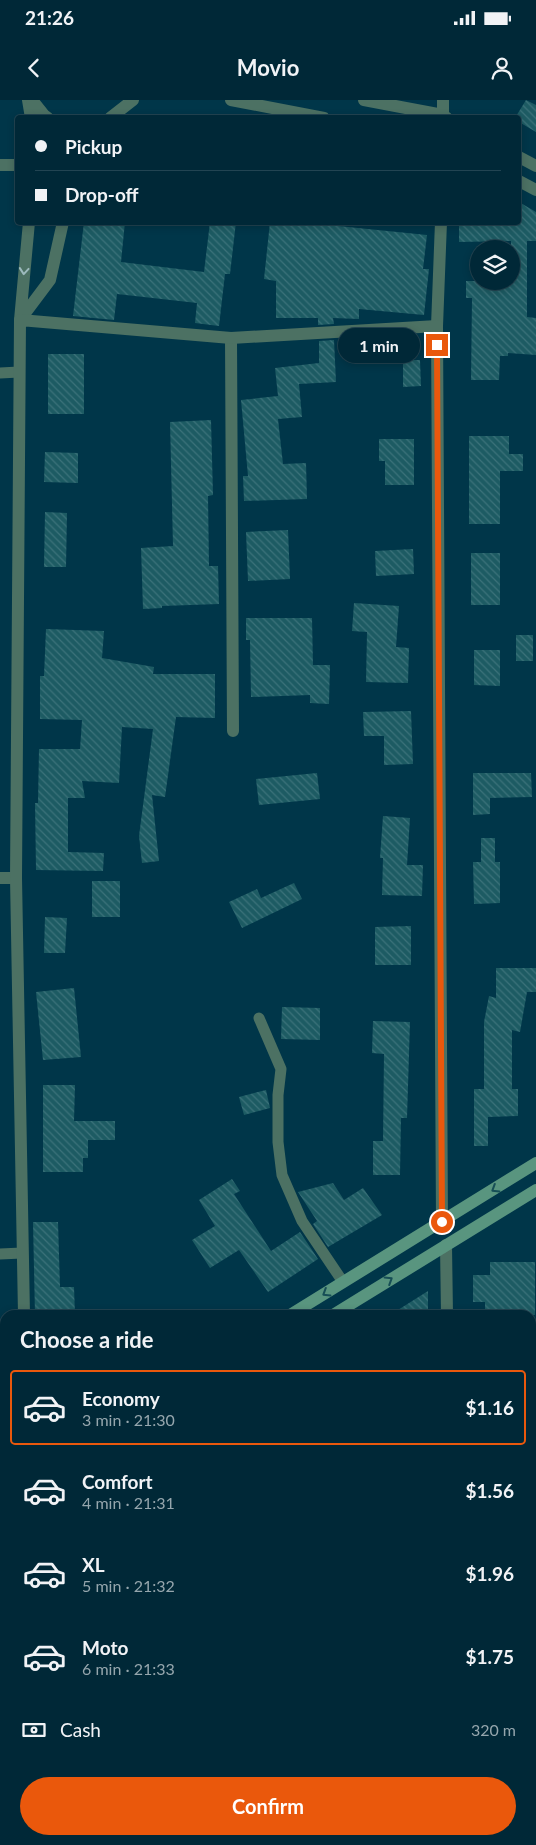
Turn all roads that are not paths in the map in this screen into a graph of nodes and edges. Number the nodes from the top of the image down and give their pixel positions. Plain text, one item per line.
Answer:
1 (30, 100) edge
2 (125, 100) edge
3 (133, 100) edge
4 (231, 100) edge
5 (364, 100) edge
6 (443, 100) edge
7 (30, 115) edge
8 (44, 115) edge
9 (112, 115) edge
10 (113, 115) edge
11 (308, 115) edge
12 (435, 115) edge
13 (444, 115) edge
14 (521, 158) edge
15 (0, 165) edge
16 (15, 165) edge
17 (536, 166) edge
18 (521, 182) edge
19 (536, 190) edge
20 (29, 225) edge
21 (62, 225) edge
22 (441, 225) edge
23 (20, 320) junction
24 (437, 326) junction
25 (231, 338) junction
26 (19, 372) junction
27 (0, 373) edge
28 (233, 731) dead end
29 (0, 878) edge
30 (16, 878) junction
31 (259, 1018) dead end
32 (536, 1163) edge
33 (536, 1190) edge
34 (442, 1222) junction
35 (446, 1245) junction
36 (22, 1253) junction
37 (0, 1254) edge
38 (343, 1282) junction
39 (24, 1310) edge
40 (298, 1310) edge
41 (341, 1310) edge
42 (446, 1310) edge

1 - 7 street
1 - 8 street
2 - 9 street
3 - 10 street
4 - 11 street
5 - 12 street
6 - 13 street
14 - 17 street
15 - 16 street
18 - 19 street
20 -> 23 street
21 - 23 street
22 - 24 street
23 - 25 street
23 - 26 street
24 - 25 street
24 - 34 street
25 - 28 street
26 - 27 lane
26 - 30 street
29 - 30 street
30 - 36 street
31 - 38 lane
32 -> 34 main road
33 - 35 main road
34 - 38 main road
41 -> 35 main road
35 - 42 street
36 - 37 lane
36 - 39 street
38 -> 40 main road

